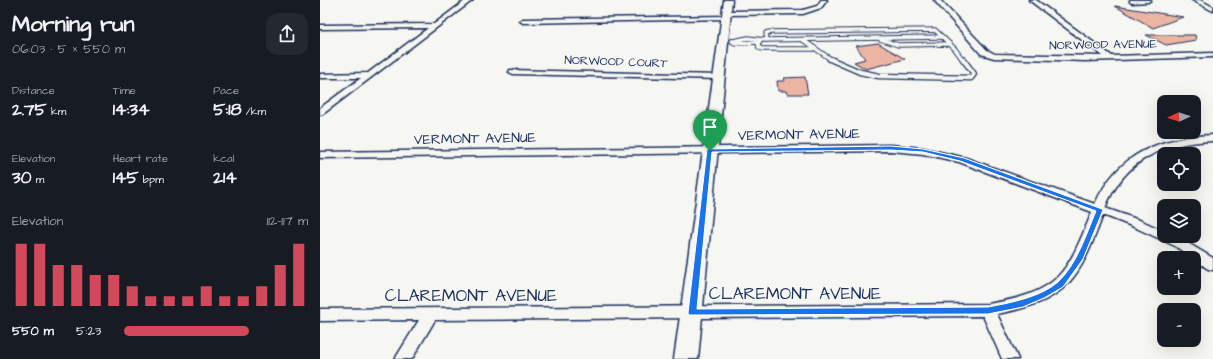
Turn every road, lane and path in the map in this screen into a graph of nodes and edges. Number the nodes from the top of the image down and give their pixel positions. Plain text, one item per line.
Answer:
1 (470, 0) edge
2 (824, 0) edge
3 (937, 0) edge
4 (1032, 0) edge
5 (1148, 0) edge
6 (1195, 0) edge
7 (1132, 1) dead end
8 (1213, 8) edge
9 (727, 10) edge
10 (523, 21) dead end
11 (436, 26) junction
12 (320, 27) edge
13 (874, 31) junction
14 (942, 37) junction
15 (878, 38) junction
16 (728, 40) junction
17 (766, 40) junction
18 (803, 40) junction
19 (758, 43) junction
20 (950, 44) junction
21 (813, 49) junction
22 (1213, 55) edge
23 (1110, 58) junction
24 (513, 72) dead end
25 (370, 75) junction
26 (320, 76) edge
27 (719, 76) junction
28 (320, 112) edge
29 (1213, 138) edge
30 (710, 151) junction
31 (320, 155) edge
32 (1100, 210) junction
33 (1157, 233) edge
34 (1178, 243) edge
35 (1213, 265) edge
36 (988, 310) junction
37 (692, 313) junction
38 (431, 314) junction
39 (320, 315) edge
40 (403, 359) edge
41 (686, 359) edge
42 (1010, 359) edge

1 - 11 street
2 - 9 street
3 - 23 street, NORWOOD AVENUE
4 - 23 street
5 - 7 street
6 - 8 street
9 - 10 street
9 - 16 main road
11 - 12 street
11 - 25 street
13 - 14 lane
13 - 15 lane
13 - 17 lane
14 - 15 lane
14 - 20 lane
15 - 18 lane
15 - 20 lane
16 - 17 lane
16 - 19 lane
16 - 27 main road
17 - 18 lane
17 - 19 lane
18 - 21 lane
19 - 21 lane
20 - 21 lane
22 - 23 street, NORWOOD AVENUE
24 - 27 street, NORWOOD COURT
25 - 26 street
25 - 28 street
27 - 30 main road
29 - 32 street
30 - 31 street, VERMONT AVENUE
30 - 32 street, VERMONT AVENUE
30 - 37 main road
32 - 33 street, VERMONT AVENUE
32 - 36 street, CLAREMONT AVENUE
34 - 35 street, VERMONT AVENUE
36 - 37 street, CLAREMONT AVENUE
36 - 42 street
37 - 38 street, CLAREMONT AVENUE
37 - 41 main road
38 - 39 street, CLAREMONT AVENUE
38 - 40 street

